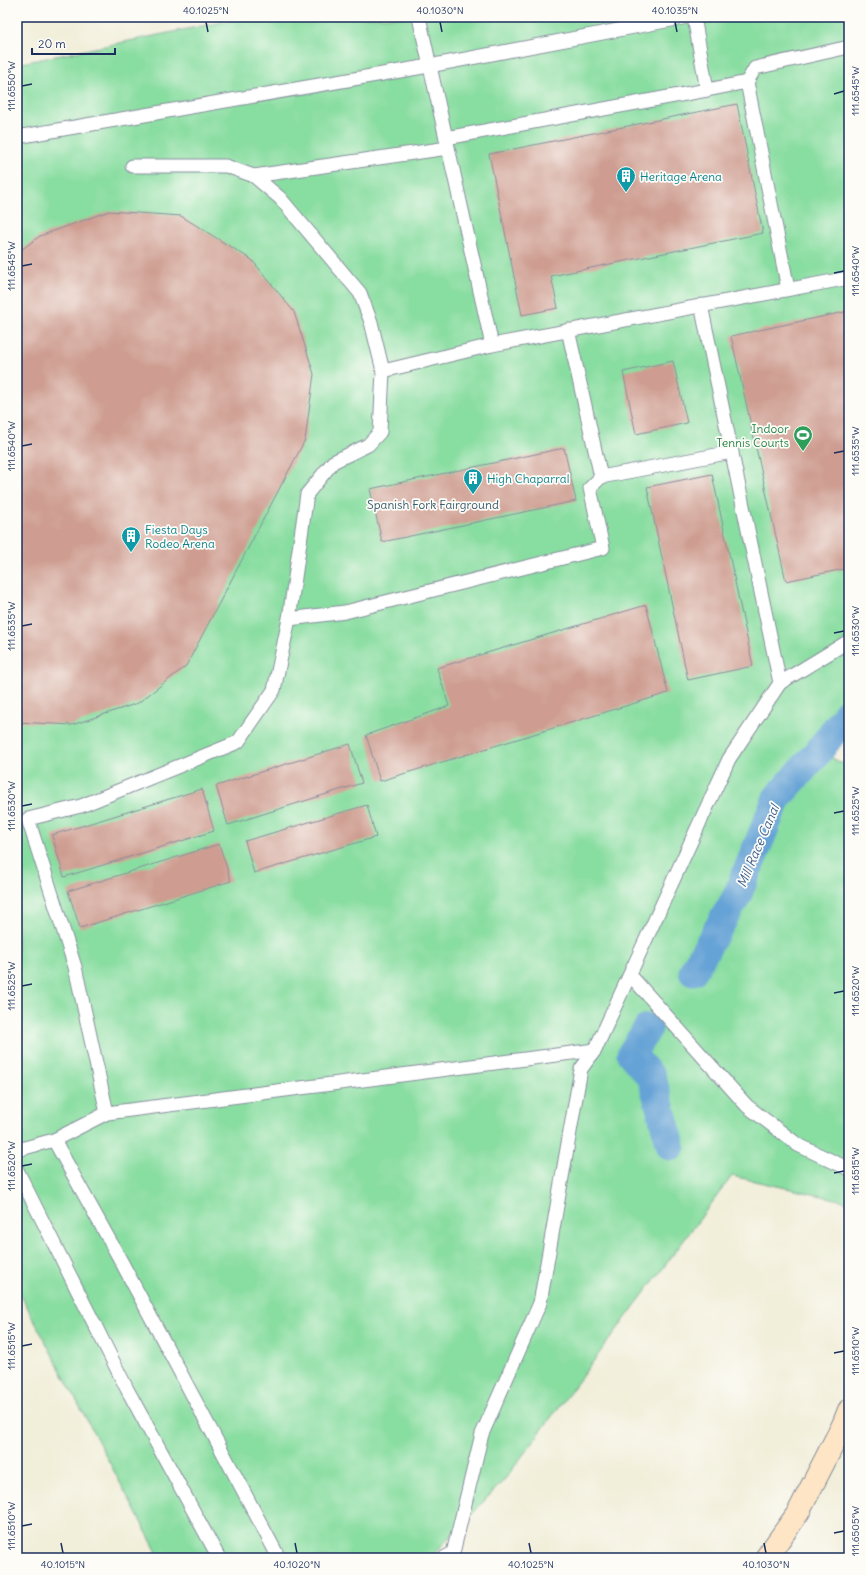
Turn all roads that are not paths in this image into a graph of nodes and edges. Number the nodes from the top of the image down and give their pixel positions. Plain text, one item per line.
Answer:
1 (419, 17) edge
2 (687, 17) edge
3 (694, 17) edge
4 (849, 47) edge
5 (429, 66) junction
6 (747, 82) junction
7 (707, 90) junction
8 (17, 137) edge
9 (447, 143) junction
10 (132, 166) dead end
11 (254, 176) junction
12 (849, 278) edge
13 (788, 289) junction
14 (701, 306) junction
15 (568, 330) junction
16 (492, 345) junction
17 (383, 372) junction
18 (732, 452) junction
19 (601, 477) junction
20 (289, 619) junction
21 (849, 641) edge
22 (780, 683) junction
23 (630, 975) junction
24 (595, 1050) junction
25 (107, 1113) junction
26 (54, 1140) junction
27 (17, 1150) edge
28 (849, 1169) edge
29 (17, 1170) edge
30 (849, 1410) edge
31 (219, 1558) edge
32 (279, 1558) edge
33 (444, 1558) edge
34 (766, 1558) edge

1 - 5 lane
2 - 5 lane
3 - 7 lane
4 - 6 lane
5 - 8 lane
5 - 9 lane
6 - 7 lane
6 - 13 lane
7 - 9 lane
9 - 11 lane
9 - 16 lane
10 - 11 lane
11 - 17 lane
12 - 13 lane
13 - 14 lane
14 - 15 lane
14 - 18 lane
15 - 16 lane
15 - 19 lane
16 - 17 lane
17 - 20 lane
18 - 19 lane
18 - 22 lane
19 - 20 lane
20 - 25 lane
21 - 22 lane
22 - 23 lane
23 - 24 lane
23 - 28 lane
24 - 25 lane
24 - 33 lane
25 - 26 lane
26 - 27 lane
26 - 32 lane
29 - 31 lane
30 - 34 street

